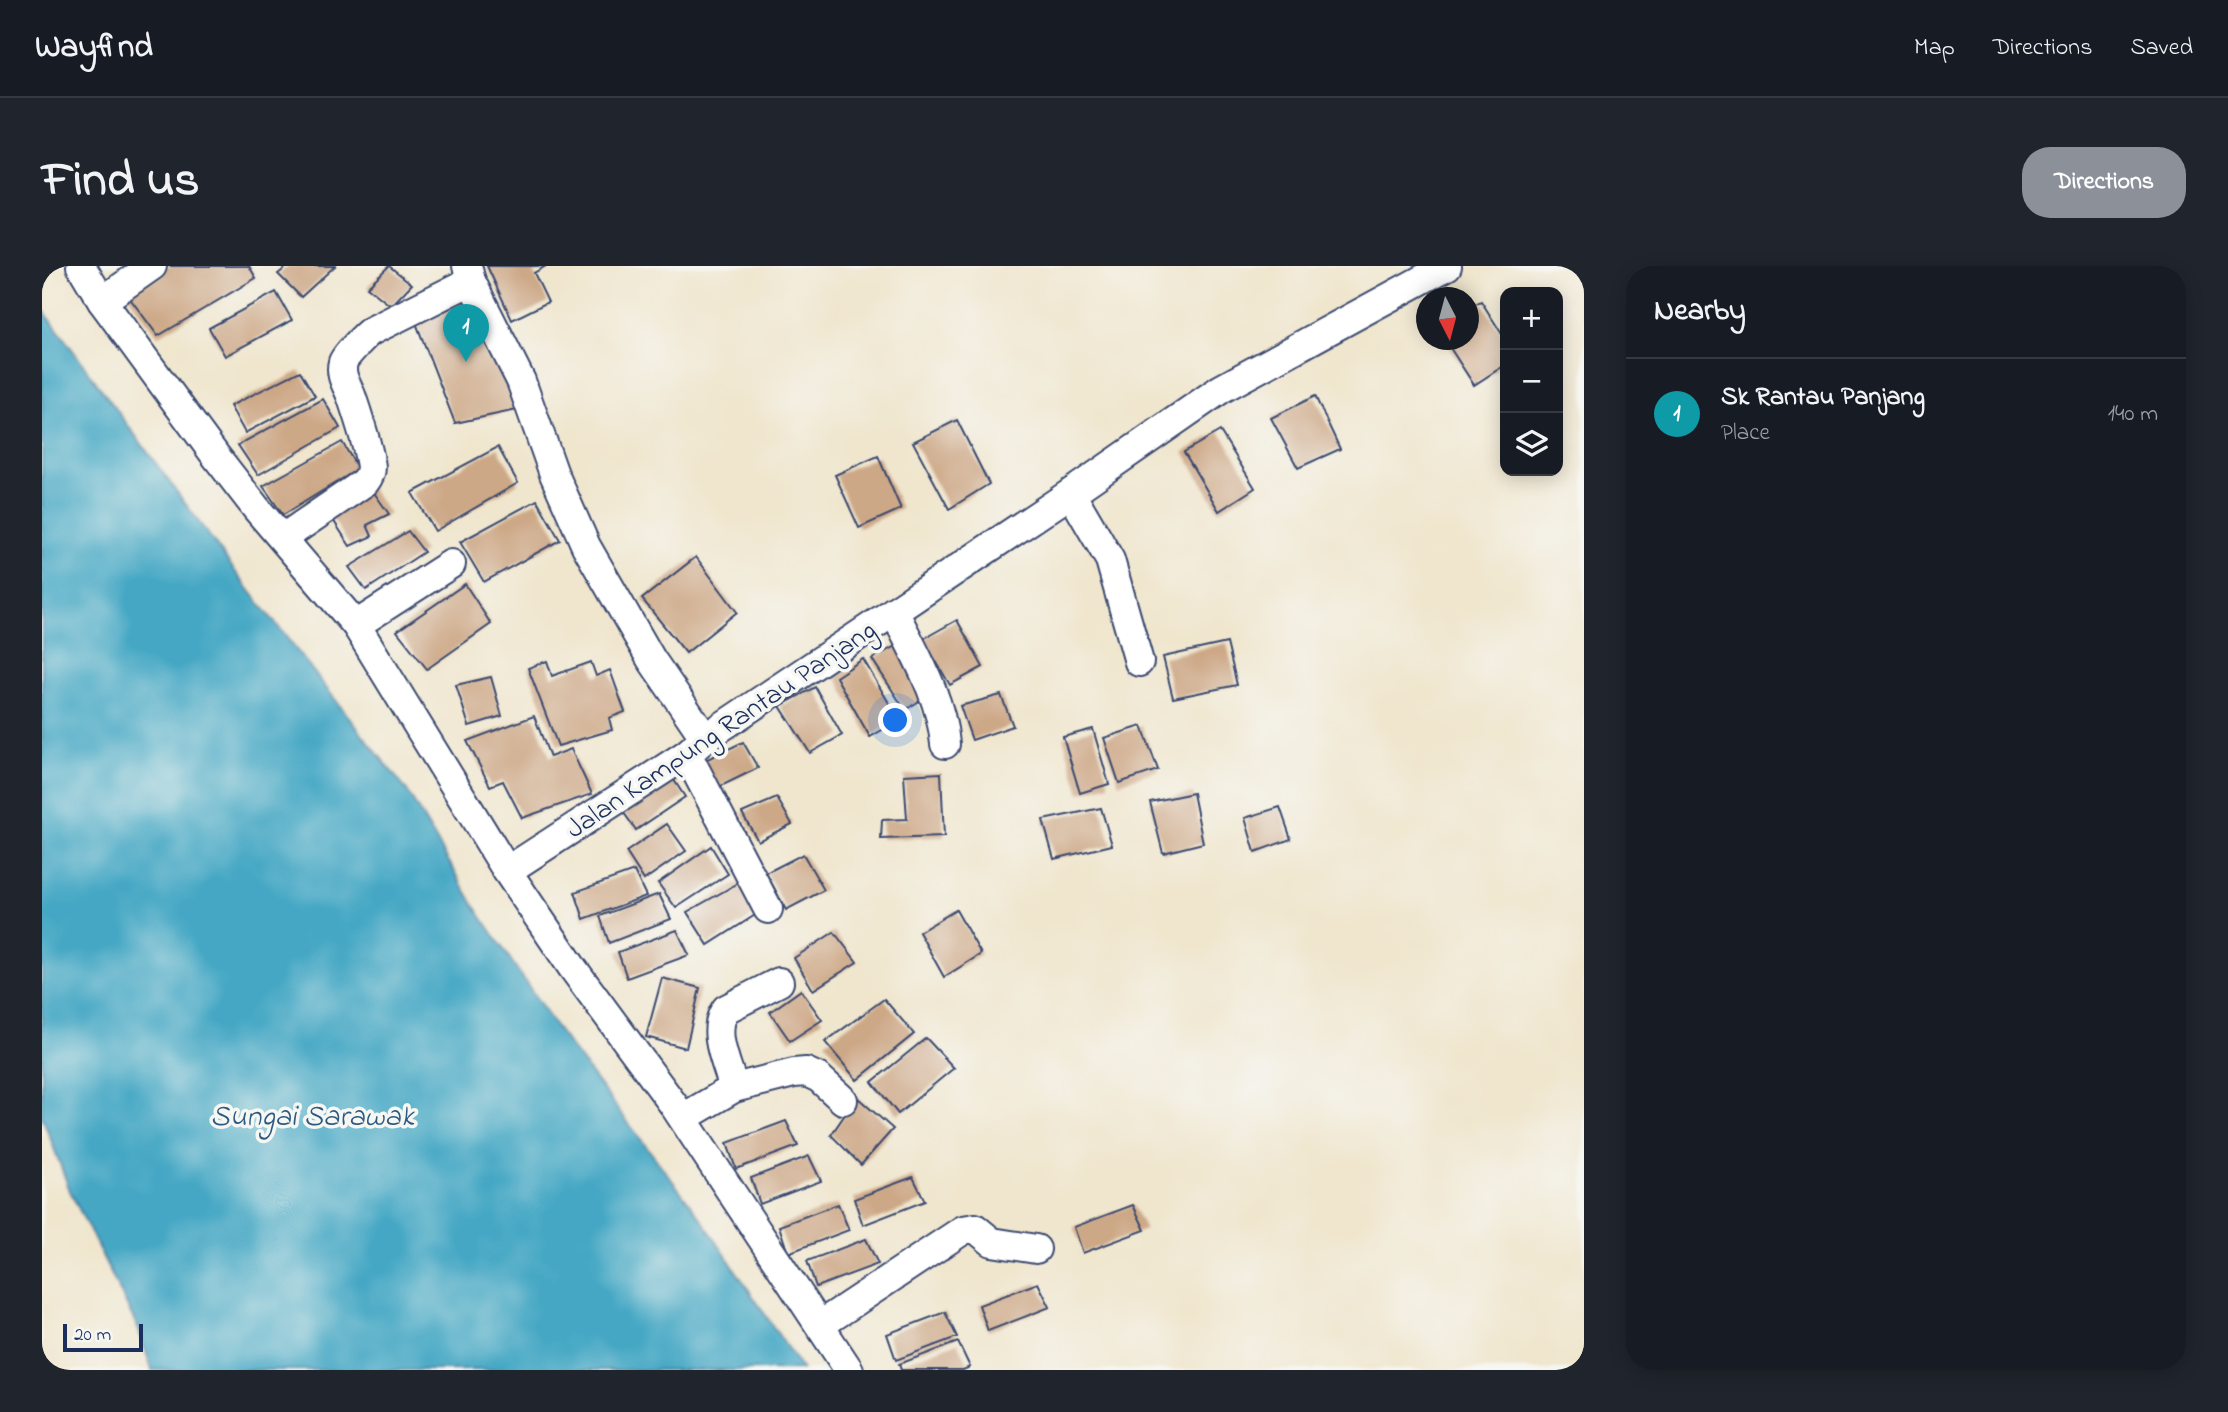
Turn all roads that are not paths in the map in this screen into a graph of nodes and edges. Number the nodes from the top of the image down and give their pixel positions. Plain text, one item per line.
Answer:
1 (81, 266) edge
2 (152, 266) edge
3 (1447, 266) edge
4 (469, 273) edge
5 (102, 301) junction
6 (1071, 494) junction
7 (283, 538) junction
8 (451, 564) dead end
9 (894, 611) junction
10 (356, 625) junction
11 (1139, 662) dead end
12 (945, 744) dead end
13 (696, 746) junction
14 (507, 871) junction
15 (768, 909) dead end
16 (779, 982) dead end
17 (734, 1088) junction
18 (843, 1100) dead end
19 (682, 1118) junction
20 (1036, 1249) dead end
21 (820, 1325) junction
22 (849, 1370) edge

1 - 5 street
2 - 5 street
3 - 6 street, Jalan Kampung Rantau Panjang
4 - 7 street
4 - 13 street
5 - 7 street
6 - 9 street, Jalan Kampung Rantau Panjang
6 - 11 street
7 - 10 street
8 - 10 street
9 - 12 street
9 - 13 street, Jalan Kampung Rantau Panjang
10 - 14 street
13 - 14 street, Jalan Kampung Rantau Panjang
13 - 15 street
14 - 19 street
16 - 17 street
17 - 18 street
17 - 19 street
19 - 21 street
20 - 21 street
21 - 22 street

